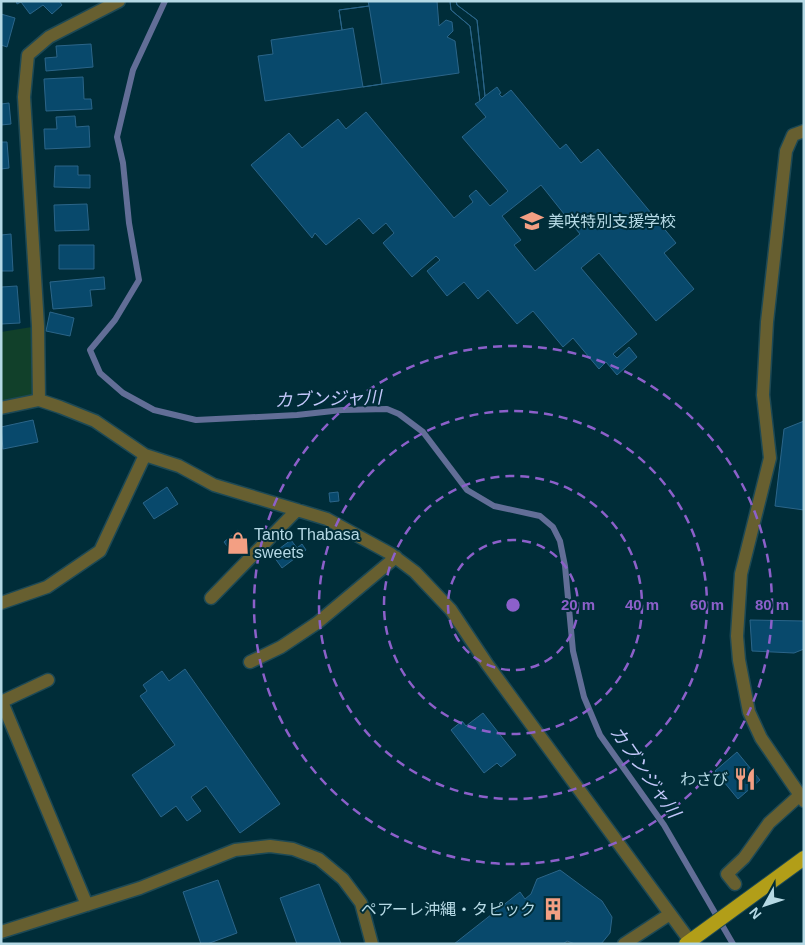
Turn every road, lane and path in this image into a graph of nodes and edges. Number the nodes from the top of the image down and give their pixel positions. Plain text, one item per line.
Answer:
1 (119, 1) edge
2 (804, 131) edge
3 (39, 400) junction
4 (1, 408) edge
5 (145, 455) junction
6 (297, 510) junction
7 (396, 557) junction
8 (212, 598) dead end
9 (1, 603) edge
10 (250, 662) dead end
11 (48, 680) dead end
12 (2, 702) edge
13 (802, 798) edge
14 (804, 858) edge
15 (734, 884) dead end
16 (87, 905) junction
17 (670, 914) junction
18 (1, 932) edge
19 (688, 942) edge
20 (372, 944) edge
21 (624, 944) edge

1 - 3 street
2 - 13 street
3 - 4 street
3 - 5 street
5 - 6 street
5 - 9 street
6 - 7 street
6 - 8 street
7 - 10 street
7 - 17 street
11 - 12 street
12 - 16 street
13 - 15 street
14 - 19 highway
16 - 18 street
16 - 20 street
17 - 19 street
17 - 21 street

